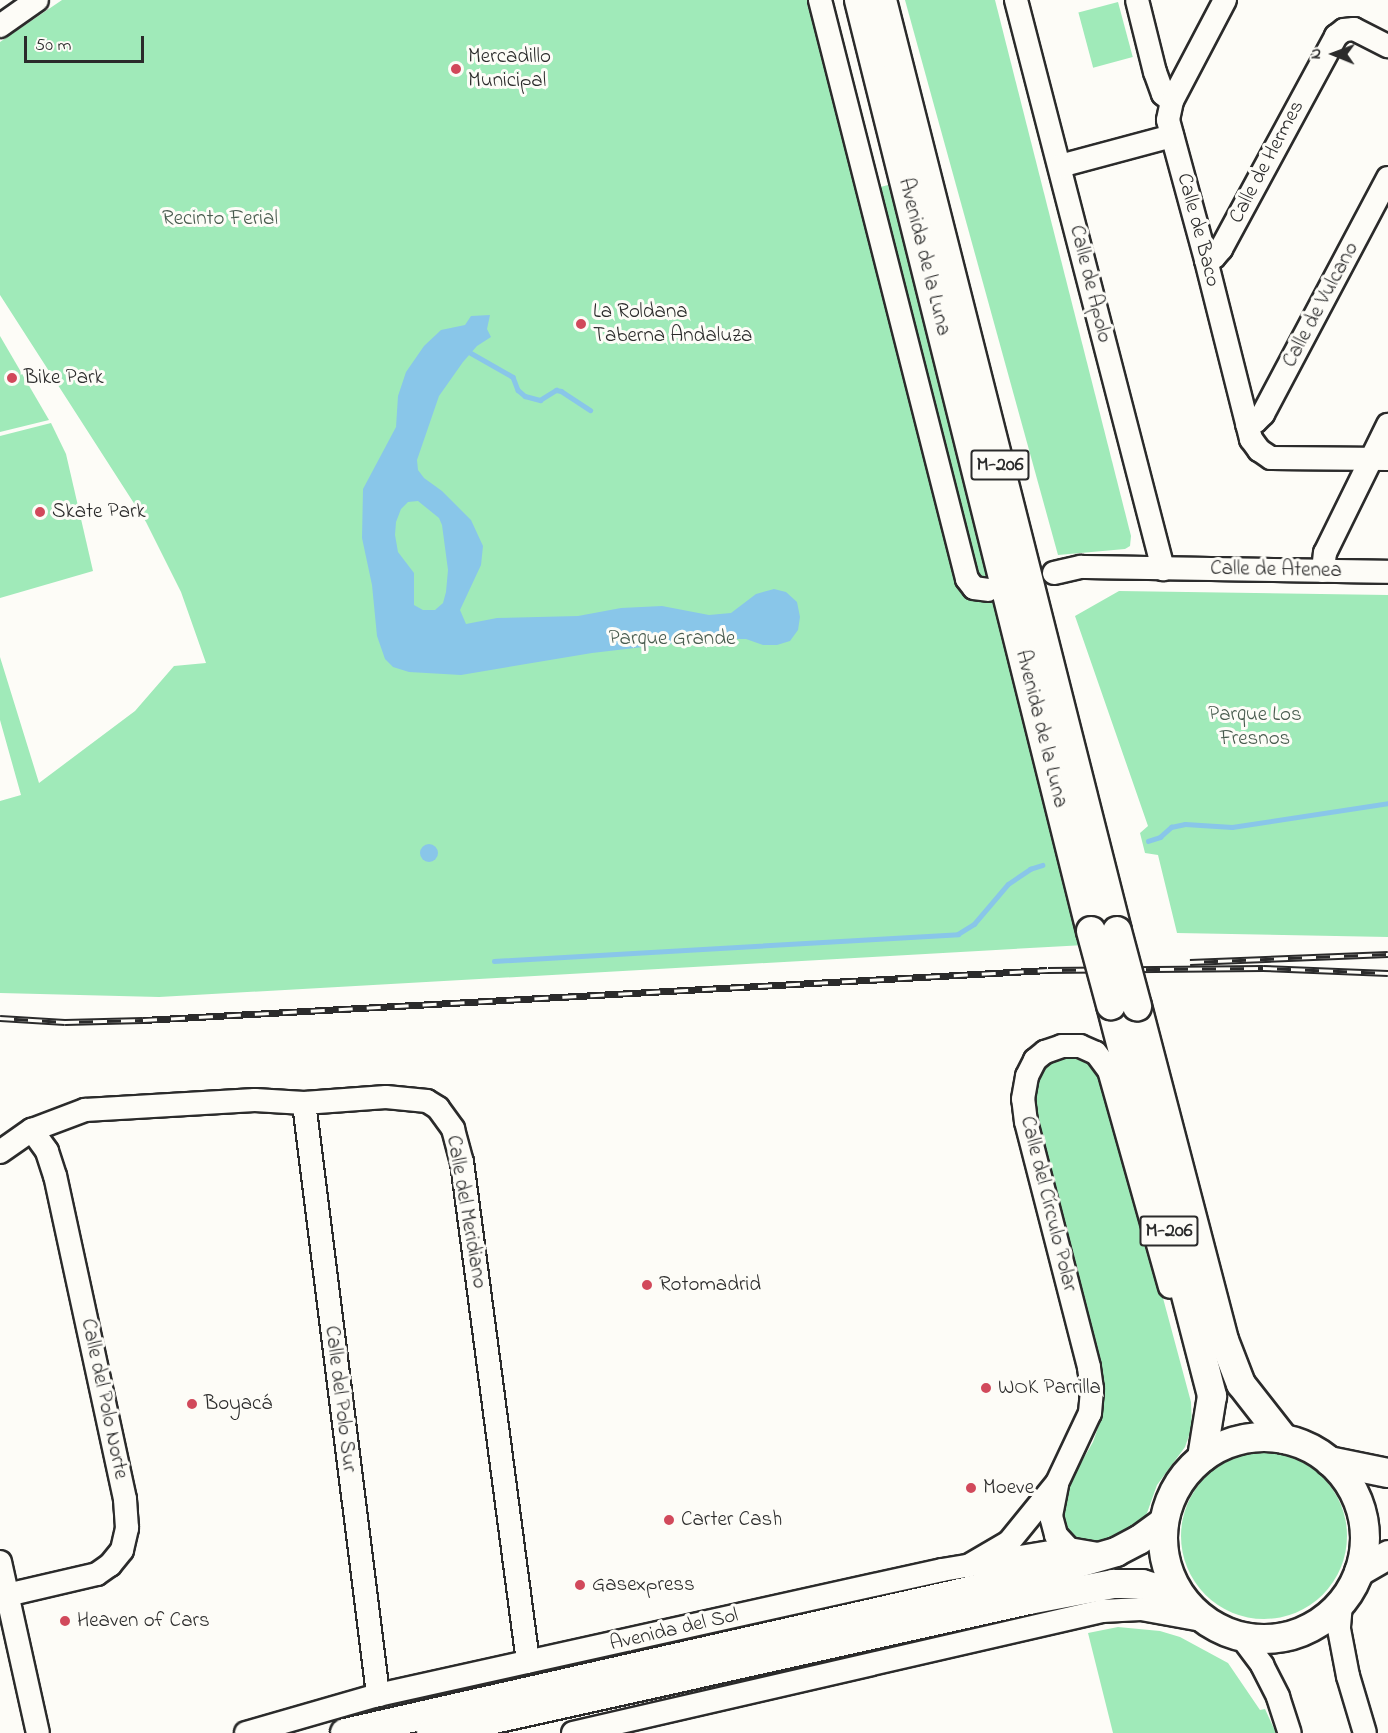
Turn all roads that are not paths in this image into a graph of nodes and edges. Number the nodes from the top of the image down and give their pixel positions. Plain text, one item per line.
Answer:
1 (37, 0) edge
2 (820, 0) edge
3 (844, 0) edge
4 (859, 0) edge
5 (882, 0) edge
6 (895, 0) edge
7 (1016, 0) edge
8 (1137, 0) edge
9 (1225, 0) edge
10 (0, 26) edge
11 (1388, 46) edge
12 (1173, 101) junction
13 (905, 133) junction
14 (1172, 136) junction
15 (1060, 166) junction
16 (1388, 178) edge
17 (1206, 260) junction
18 (1246, 424) junction
19 (1388, 425) edge
20 (1379, 459) edge
21 (1163, 569) junction
22 (1323, 571) junction
23 (1388, 572) edge
24 (1054, 573) dead end
25 (988, 590) dead end
26 (1124, 1006) junction
27 (304, 1103) junction
28 (32, 1130) junction
29 (0, 1152) edge
30 (1212, 1396) junction
31 (1284, 1439) junction
32 (1202, 1458) junction
33 (1337, 1470) junction
34 (1388, 1473) edge
35 (1057, 1483) junction
36 (1388, 1492) edge
37 (1164, 1522) junction
38 (1069, 1550) junction
39 (1106, 1555) junction
40 (1388, 1555) edge
41 (0, 1562) edge
42 (968, 1566) junction
43 (1359, 1572) junction
44 (7, 1595) junction
45 (1179, 1595) junction
46 (1341, 1604) junction
47 (1203, 1620) junction
48 (1242, 1638) junction
49 (528, 1662) junction
50 (378, 1695) junction
51 (38, 1733) edge
52 (246, 1733) edge
53 (345, 1733) edge
54 (431, 1733) edge
55 (573, 1733) edge
56 (1290, 1733) edge
57 (1365, 1733) edge

1 - 10 street
2 - 25 street
3 - 13 main road
4 - 13 main road, Avenida de la Luna / M-206
5 - 13 main road, Avenida de la Luna / M-206
6 - 13 main road
7 - 15 street, Calle de Apolo
8 - 12 street
9 - 12 street
11 - 17 street, Calle de Hermes
12 - 14 street, Calle de Baco
13 - 26 main road, Avenida de la Luna / M-206, bridge
14 - 15 street
14 - 17 street, Calle de Baco
15 - 21 street, Calle de Apolo
16 - 18 street, Calle de Vulcano
17 - 18 street, Calle de Baco
18 - 20 street, Calle de Baco
19 - 20 street
20 - 22 street
21 - 22 street, Calle de Atenea
21 - 24 street, Calle de Atenea
22 - 23 street, Calle de Atenea
26 - 30 main road, Avenida de la Luna / M-206
26 - 31 main road, Avenida de la Luna / M-206
27 - 28 street, Calle del Meridiano
27 - 49 street, Calle del Meridiano
27 - 50 street, Calle del Polo Sur
28 - 29 street, Calle del Meridiano
28 - 44 street, Calle del Polo Norte
30 - 32 main road, Avenida de la Luna / M-206
30 - 35 street, Calle del Círculo Polar
31 - 32 main road
31 - 33 main road
32 - 37 main road
33 - 34 main road
33 - 36 main road
33 - 43 main road
35 - 38 street, Calle del Círculo Polar
35 - 42 street, Calle del Círculo Polar
37 - 39 main road, Avenida del Sol
37 - 45 main road
38 - 39 street, Avenida del Sol
38 - 42 street, Avenida del Sol
39 - 53 main road, Avenida del Sol
40 - 43 main road
41 - 44 street
42 - 49 street, Avenida del Sol
43 - 46 main road
44 - 51 street
45 - 47 main road
45 - 54 main road
46 - 48 main road
46 - 57 street
47 - 48 main road
47 - 55 street
48 - 56 street
49 - 50 street, Avenida del Sol
50 - 52 street, Avenida del Sol

